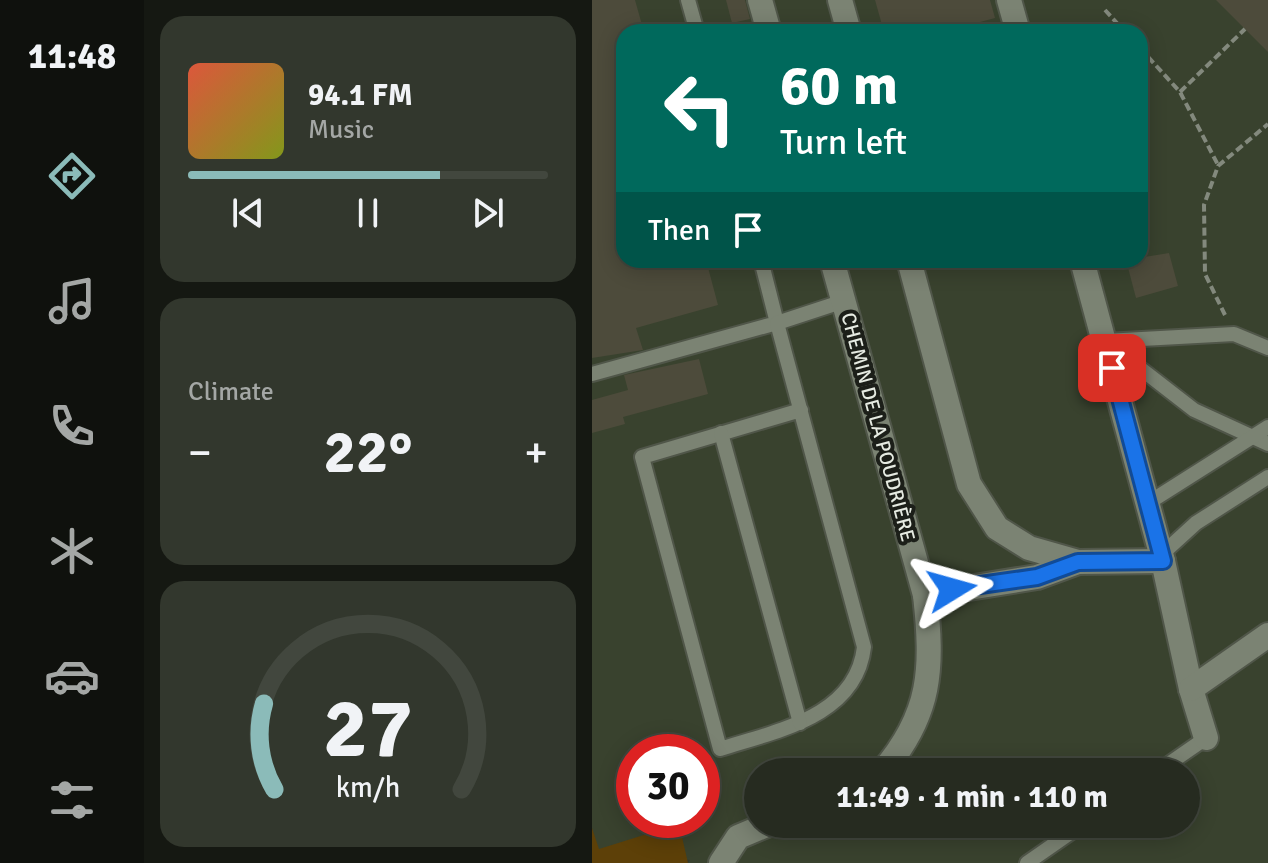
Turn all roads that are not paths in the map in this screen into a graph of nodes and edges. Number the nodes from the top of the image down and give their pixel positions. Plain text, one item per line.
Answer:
1 (688, 0) edge
2 (760, 0) edge
3 (840, 0) edge
4 (1009, 0) edge
5 (695, 24) edge
6 (767, 24) edge
7 (847, 24) edge
8 (1016, 24) edge
9 (763, 268) edge
10 (834, 268) edge
11 (911, 268) edge
12 (1084, 268) edge
13 (844, 301) junction
14 (777, 323) junction
15 (1105, 341) junction
16 (1268, 348) edge
17 (592, 374) edge
18 (801, 410) junction
19 (1268, 427) edge
20 (721, 433) junction
21 (1252, 437) junction
22 (1268, 444) edge
23 (1268, 477) edge
24 (1148, 503) junction
25 (1162, 558) junction
26 (1078, 562) junction
27 (925, 595) junction
28 (1268, 635) edge
29 (1191, 689) junction
30 (800, 723) junction
31 (1206, 738) joint
32 (894, 758) edge
33 (1177, 758) edge
34 (744, 834) edge
35 (1063, 838) edge
36 (721, 863) edge
37 (1027, 863) edge

1 - 5 lane
2 - 6 street
3 - 7 street
4 - 8 street
9 - 14 lane
10 - 13 street, CHEMIN DE LA POUDRIÈRE
11 - 26 street
12 - 15 street
13 - 14 lane
13 - 27 street, CHEMIN DE LA POUDRIÈRE
14 - 17 lane
14 - 18 lane
15 - 16 lane
15 - 21 lane
15 - 24 street
18 - 20 lane
18 - 30 lane
19 - 21 lane
20 - 30 lane
20 - 30 lane
21 - 22 lane
21 - 24 lane
23 - 25 lane
24 - 25 street
25 - 26 street
25 - 29 street
26 - 27 street
27 - 32 street, CHEMIN DE LA POUDRIÈRE
28 - 29 street
29 - 31 street
31 - 33 lane
34 - 36 street
35 - 37 lane

